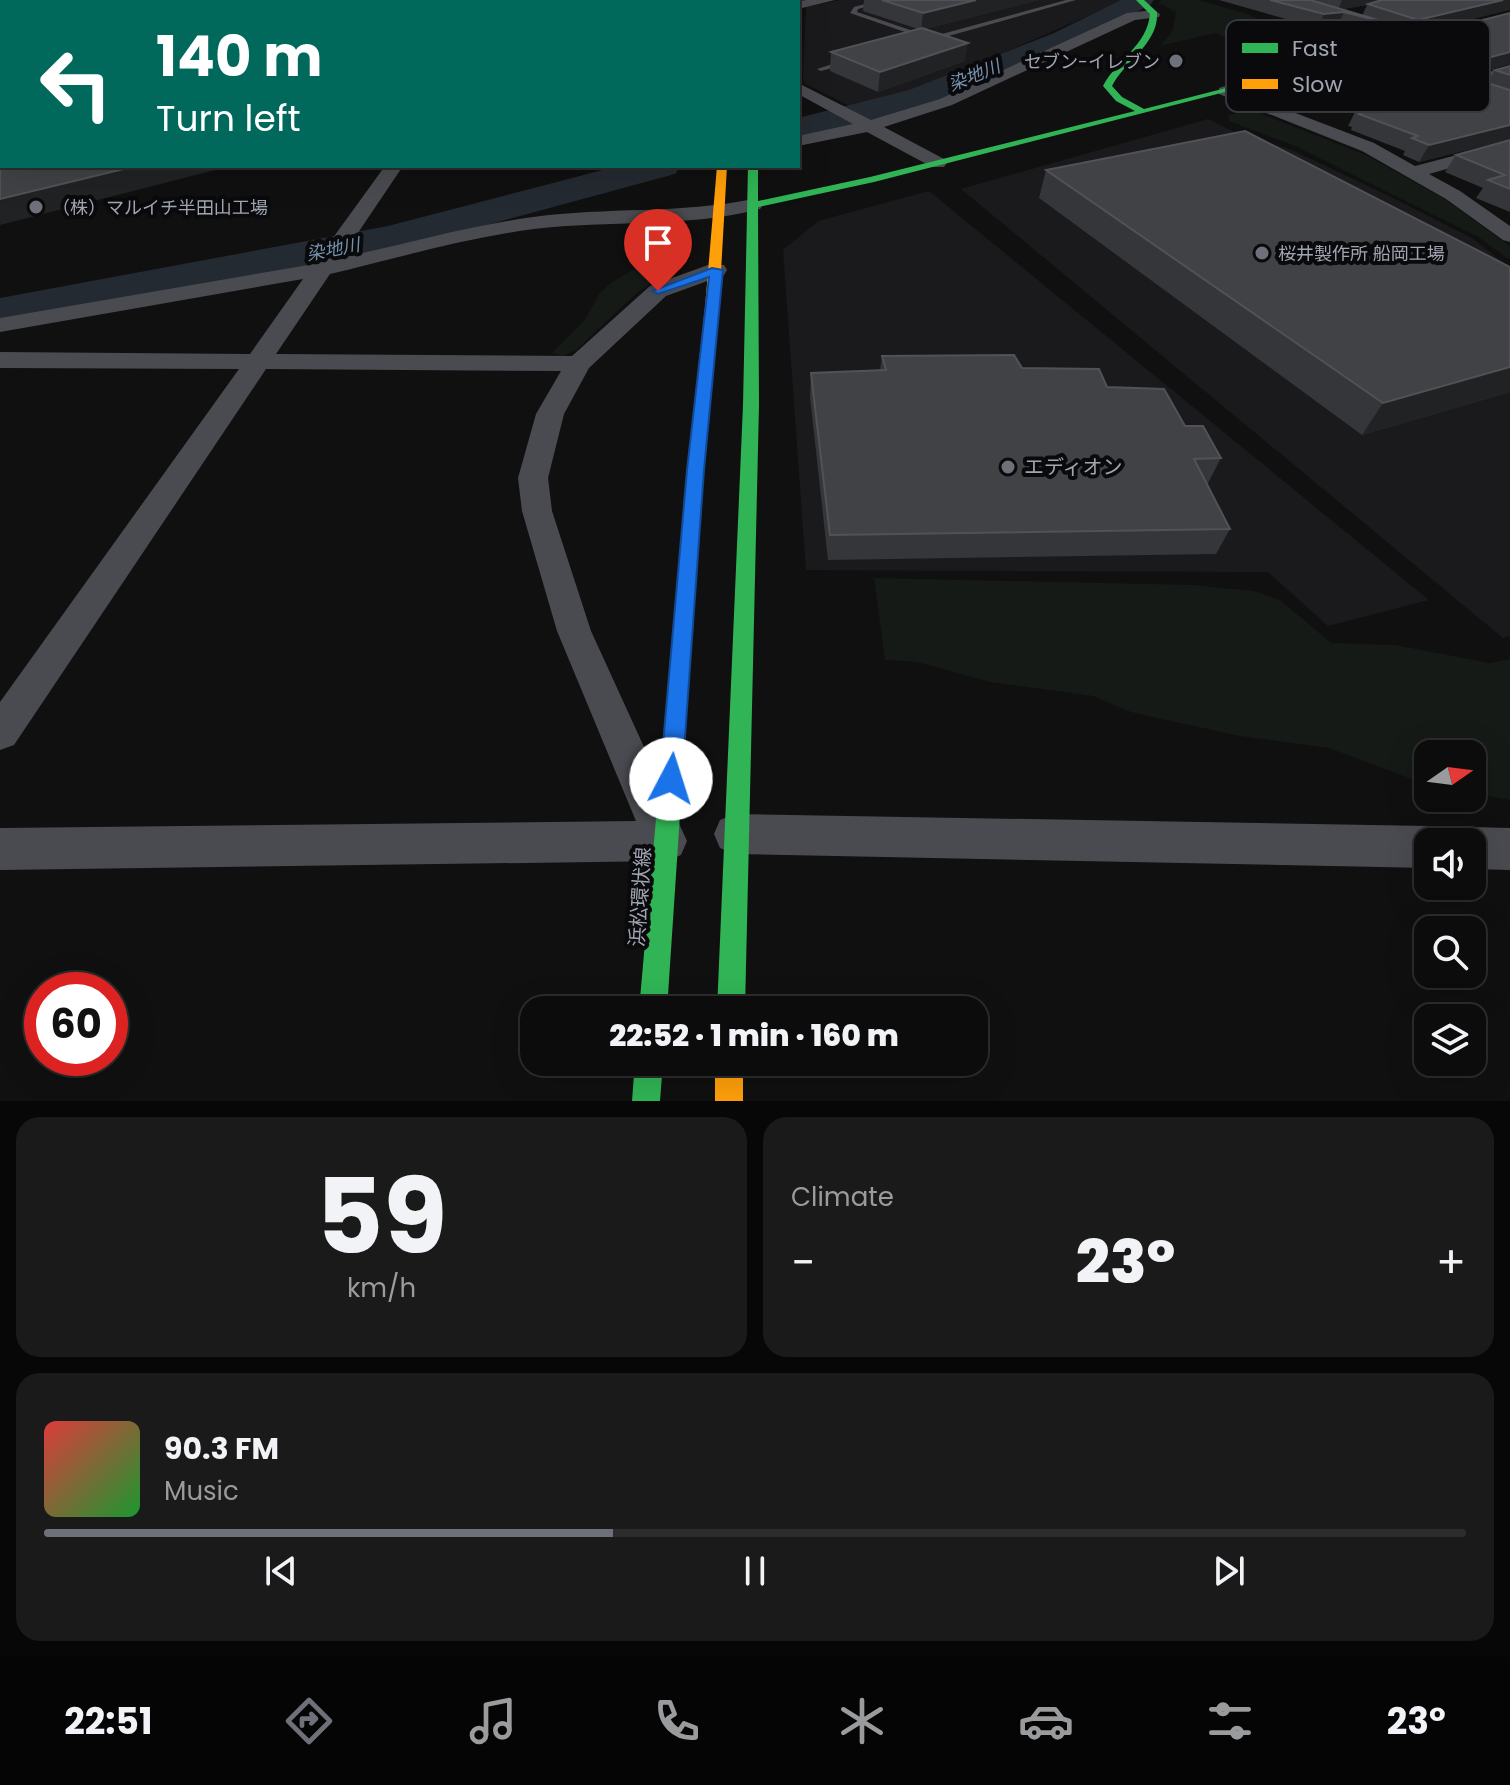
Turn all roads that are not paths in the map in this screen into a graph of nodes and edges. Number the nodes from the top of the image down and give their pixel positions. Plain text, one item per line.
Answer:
1 (829, 0) edge
2 (887, 0) edge
3 (1073, 0) edge
4 (1277, 0) edge
5 (800, 5) edge
6 (1146, 6) edge
7 (1366, 10) dead end
8 (1338, 17) junction
9 (1510, 17) edge
10 (1348, 20) edge
11 (1490, 23) edge
12 (1490, 27) edge
13 (1510, 32) edge
14 (931, 39) junction
15 (917, 43) edge
16 (862, 57) edge
17 (821, 69) dead end
18 (1510, 71) edge
19 (1490, 77) edge
20 (800, 89) edge
21 (1225, 91) edge
22 (1143, 112) junction
23 (1279, 112) edge
24 (1345, 118) edge
25 (866, 124) junction
26 (1315, 126) junction
27 (800, 140) edge
28 (1510, 146) edge
29 (938, 163) junction
30 (393, 168) edge
31 (722, 168) edge
32 (753, 168) edge
33 (1415, 172) junction
34 (753, 205) junction
35 (719, 212) junction
36 (1509, 234) edge
37 (327, 265) junction
38 (716, 270) junction
39 (0, 325) edge
40 (0, 360) edge
41 (259, 362) junction
42 (578, 364) junction
43 (0, 733) edge
44 (735, 834) junction
45 (666, 841) junction
46 (1414, 847) edge
47 (1486, 848) edge
48 (0, 849) edge
49 (1510, 849) edge
50 (654, 996) edge
51 (731, 996) edge
52 (648, 1076) edge
53 (729, 1076) edge
54 (646, 1101) edge
55 (729, 1101) edge

1 - 5 street
2 - 14 lane
3 - 14 lane
4 - 8 street
6 - 22 street
6 - 25 street
7 - 8 street
8 - 10 street
9 - 11 street
12 - 13 street
14 - 15 lane
16 - 17 lane
18 - 19 street
20 - 25 street
21 - 22 street
22 - 29 street
23 - 26 street
24 - 26 street
25 - 27 street
25 - 29 street
26 - 33 street
28 - 33 street
29 - 34 street
30 - 37 street
31 - 35 street, 浜松環状線
32 - 34 street
33 - 36 street
34 - 35 street
34 - 44 street
35 - 37 street
35 - 38 street, 浜松環状線
37 - 39 street
37 - 41 street
38 - 42 street
38 - 45 street, 浜松環状線
40 - 41 street
41 - 42 street
41 - 43 street
42 - 45 street
44 - 46 street
44 - 51 street
45 - 48 street
45 - 50 street, 浜松環状線
47 - 49 street
52 - 54 street
53 - 55 street

